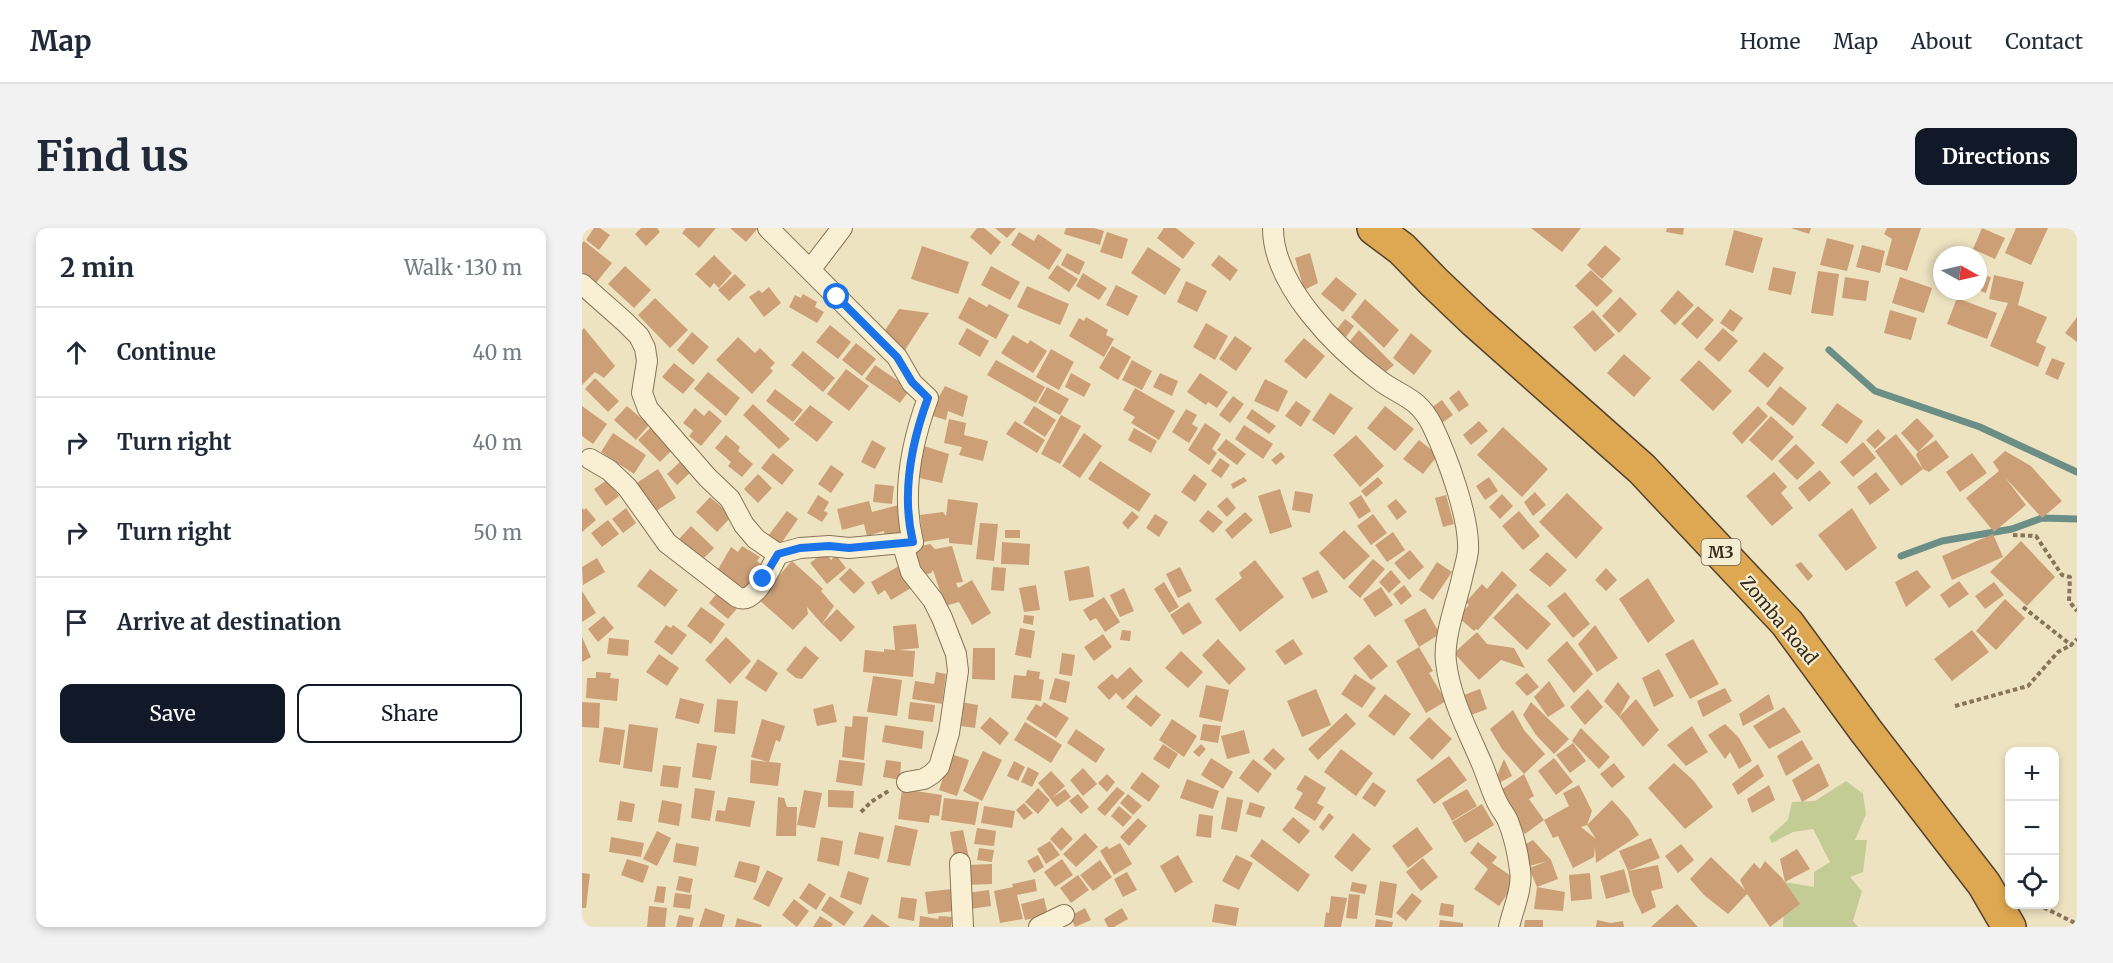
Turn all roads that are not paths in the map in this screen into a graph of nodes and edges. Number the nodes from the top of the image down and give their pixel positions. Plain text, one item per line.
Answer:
1 (768, 228) edge
2 (842, 228) edge
3 (1273, 228) edge
4 (1374, 228) edge
5 (810, 270) junction
6 (582, 284) edge
7 (590, 459) dead end
8 (913, 542) junction
9 (778, 554) junction
10 (907, 782) road end
11 (960, 863) dead end
12 (1064, 915) dead end
13 (963, 927) edge
14 (1039, 927) edge
15 (1509, 927) edge
16 (2009, 927) edge

1 - 5 street
2 - 5 street
3 - 15 street
4 - 16 highway, Zomba Road / M3
5 - 8 street
6 - 9 street
7 - 9 street
8 - 9 street
8 - 10 street
11 - 13 street
12 - 14 street

